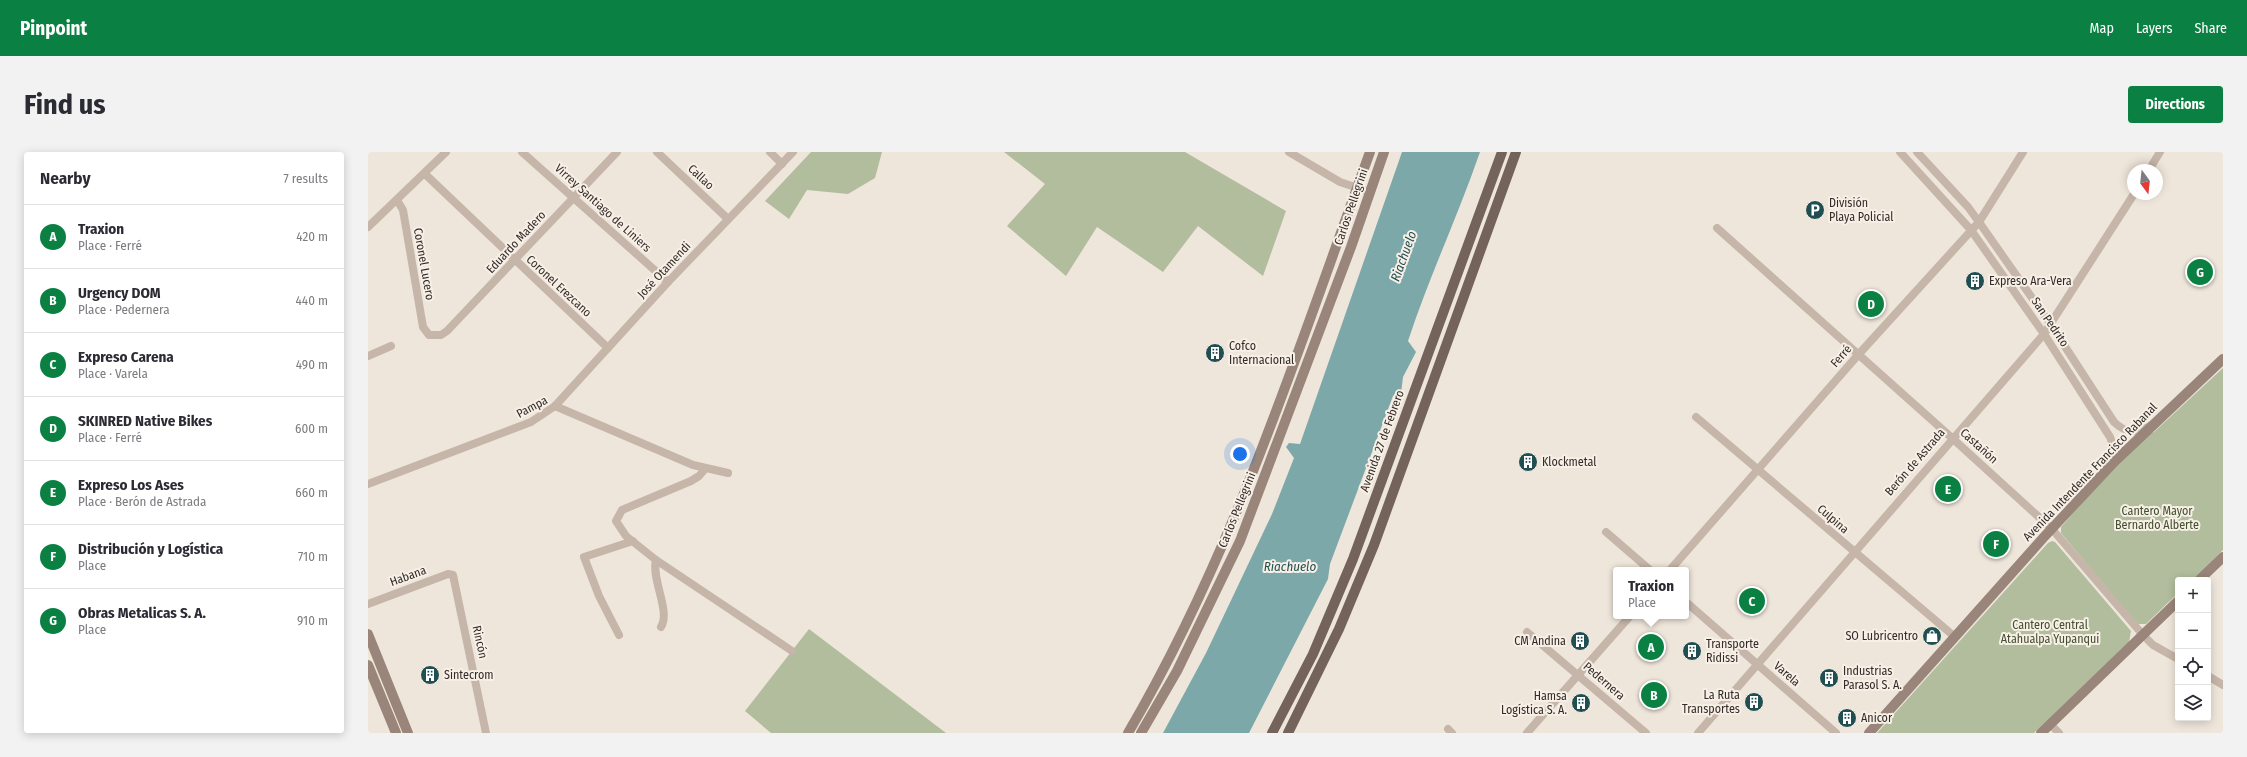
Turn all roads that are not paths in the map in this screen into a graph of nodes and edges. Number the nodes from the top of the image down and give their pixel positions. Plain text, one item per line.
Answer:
1 (446, 152) edge
2 (522, 152) edge
3 (618, 152) edge
4 (657, 152) edge
5 (770, 152) edge
6 (793, 152) edge
7 (1289, 152) edge
8 (1370, 152) edge
9 (1384, 152) edge
10 (1502, 152) edge
11 (1516, 152) edge
12 (1900, 152) edge
13 (1917, 152) edge
14 (2023, 152) edge
15 (2160, 152) edge
16 (782, 164) junction
17 (2153, 164) edge
18 (425, 174) junction
19 (1357, 188) junction
20 (1370, 192) junction
21 (574, 198) junction
22 (397, 200) junction
23 (2130, 200) edge
24 (728, 220) junction
25 (1979, 222) junction
26 (368, 227) edge
27 (1716, 228) dead end
28 (1972, 230) junction
29 (515, 260) junction
30 (668, 282) junction
31 (2051, 324) junction
32 (426, 333) joint
33 (2044, 334) junction
34 (391, 346) dead end
35 (608, 348) junction
36 (1858, 355) junction
37 (368, 356) edge
38 (2223, 359) edge
39 (556, 406) junction
40 (1696, 417) dead end
41 (2154, 424) junction
42 (1402, 426) junction
43 (1415, 430) junction
44 (1952, 438) junction
45 (2114, 462) junction
46 (705, 468) junction
47 (1759, 471) junction
48 (728, 473) dead end
49 (368, 484) edge
50 (2052, 529) junction
51 (1606, 532) dead end
52 (632, 541) junction
53 (1853, 552) junction
54 (2223, 557) edge
55 (656, 560) junction
56 (1647, 567) edge
57 (1673, 567) edge
58 (2202, 577) edge
59 (454, 579) joint
60 (368, 604) edge
61 (2175, 604) edge
62 (1689, 605) edge
63 (1627, 619) edge
64 (661, 627) dead end
65 (1527, 632) dead end
66 (368, 634) edge
67 (619, 635) dead end
68 (2142, 635) junction
69 (1955, 637) junction
70 (792, 651) dead end
71 (2175, 657) edge
72 (1758, 664) junction
73 (368, 665) edge
74 (1579, 675) junction
75 (2211, 678) edge
76 (2223, 685) edge
77 (1282, 716) junction
78 (2050, 724) junction
79 (396, 733) edge
80 (408, 733) edge
81 (486, 733) edge
82 (1128, 733) edge
83 (1141, 733) edge
84 (1266, 733) edge
85 (1272, 733) edge
86 (1288, 733) edge
87 (1527, 733) edge
88 (1646, 733) edge
89 (1698, 733) edge
90 (1836, 733) edge
91 (1869, 733) edge
92 (2041, 733) edge
93 (2059, 733) edge

1 - 18 street
2 - 21 street, Virrey Santiago de Liniers
3 - 21 street, Eduardo Madero
4 - 24 street, Callao
5 - 16 street
6 - 16 street, José Otamendi
7 - 19 street
8 - 19 main road, Carlos Pellegrini
9 - 20 main road, Carlos Pellegrini
10 - 42 main road, Avenida 27 de Febrero
11 - 43 main road
12 - 28 street, San Pedrito
13 - 25 street, San Pedrito
14 - 25 street, Ferré
15 - 17 street
16 - 24 street, José Otamendi
18 - 22 street
18 - 29 street, Coronel Erezcano
19 - 20 street
19 - 82 main road, Carlos Pellegrini
20 - 83 main road, Carlos Pellegrini
21 - 29 street, Eduardo Madero
21 - 30 street, Virrey Santiago de Liniers
22 - 26 street
22 - 32 street, Coronel Lucero
23 - 31 street, Berón de Astrada
24 - 30 street, José Otamendi
25 - 28 street, Ferré
25 - 31 street, San Pedrito
27 - 36 street, Castañón
28 - 33 street, San Pedrito
28 - 36 street, Ferré
29 - 32 street, Eduardo Madero
29 - 35 street, Coronel Erezcano
30 - 35 street, José Otamendi
31 - 33 street, Berón de Astrada
31 - 41 street, San Pedrito
33 - 44 street, Berón de Astrada
33 - 45 street, San Pedrito
34 - 37 street
35 - 39 street, José Otamendi
36 - 44 street, Castañón
36 - 47 street, Ferré
38 - 41 main road, Avenida Intendente Francisco Rabanal
39 - 46 street, Pampa
39 - 49 street, Pampa
40 - 47 street, Culpina
41 - 45 main road, Avenida Intendente Francisco Rabanal
42 - 43 main road
42 - 77 main road, Avenida 27 de Febrero
43 - 86 main road
44 - 50 street, Castañón
44 - 53 street, Berón de Astrada
45 - 50 main road, Avenida Intendente Francisco Rabanal
46 - 48 street, Pampa
46 - 52 street
47 - 53 street, Culpina
47 - 57 street, Ferré
50 - 68 street, Castañón
50 - 69 main road, Avenida Intendente Francisco Rabanal
51 - 56 street
52 - 55 street
52 - 67 street
53 - 69 street, Culpina
53 - 72 street, Berón de Astrada
54 - 58 main road
55 - 64 street
55 - 70 street
59 - 60 street, Habana
59 - 81 street, Rincón
61 - 68 main road
62 - 72 street, Varela
63 - 74 street
65 - 74 street, Pedernera
66 - 80 main road
68 - 71 street, Castañón
68 - 78 main road
69 - 91 main road, Avenida Intendente Francisco Rabanal
72 - 89 street, Berón de Astrada
72 - 90 street, Varela
73 - 79 main road
74 - 87 street
74 - 88 street, Pedernera
75 - 76 street
77 - 84 main road
77 - 85 main road, Avenida 27 de Febrero
78 - 92 main road
78 - 93 street

